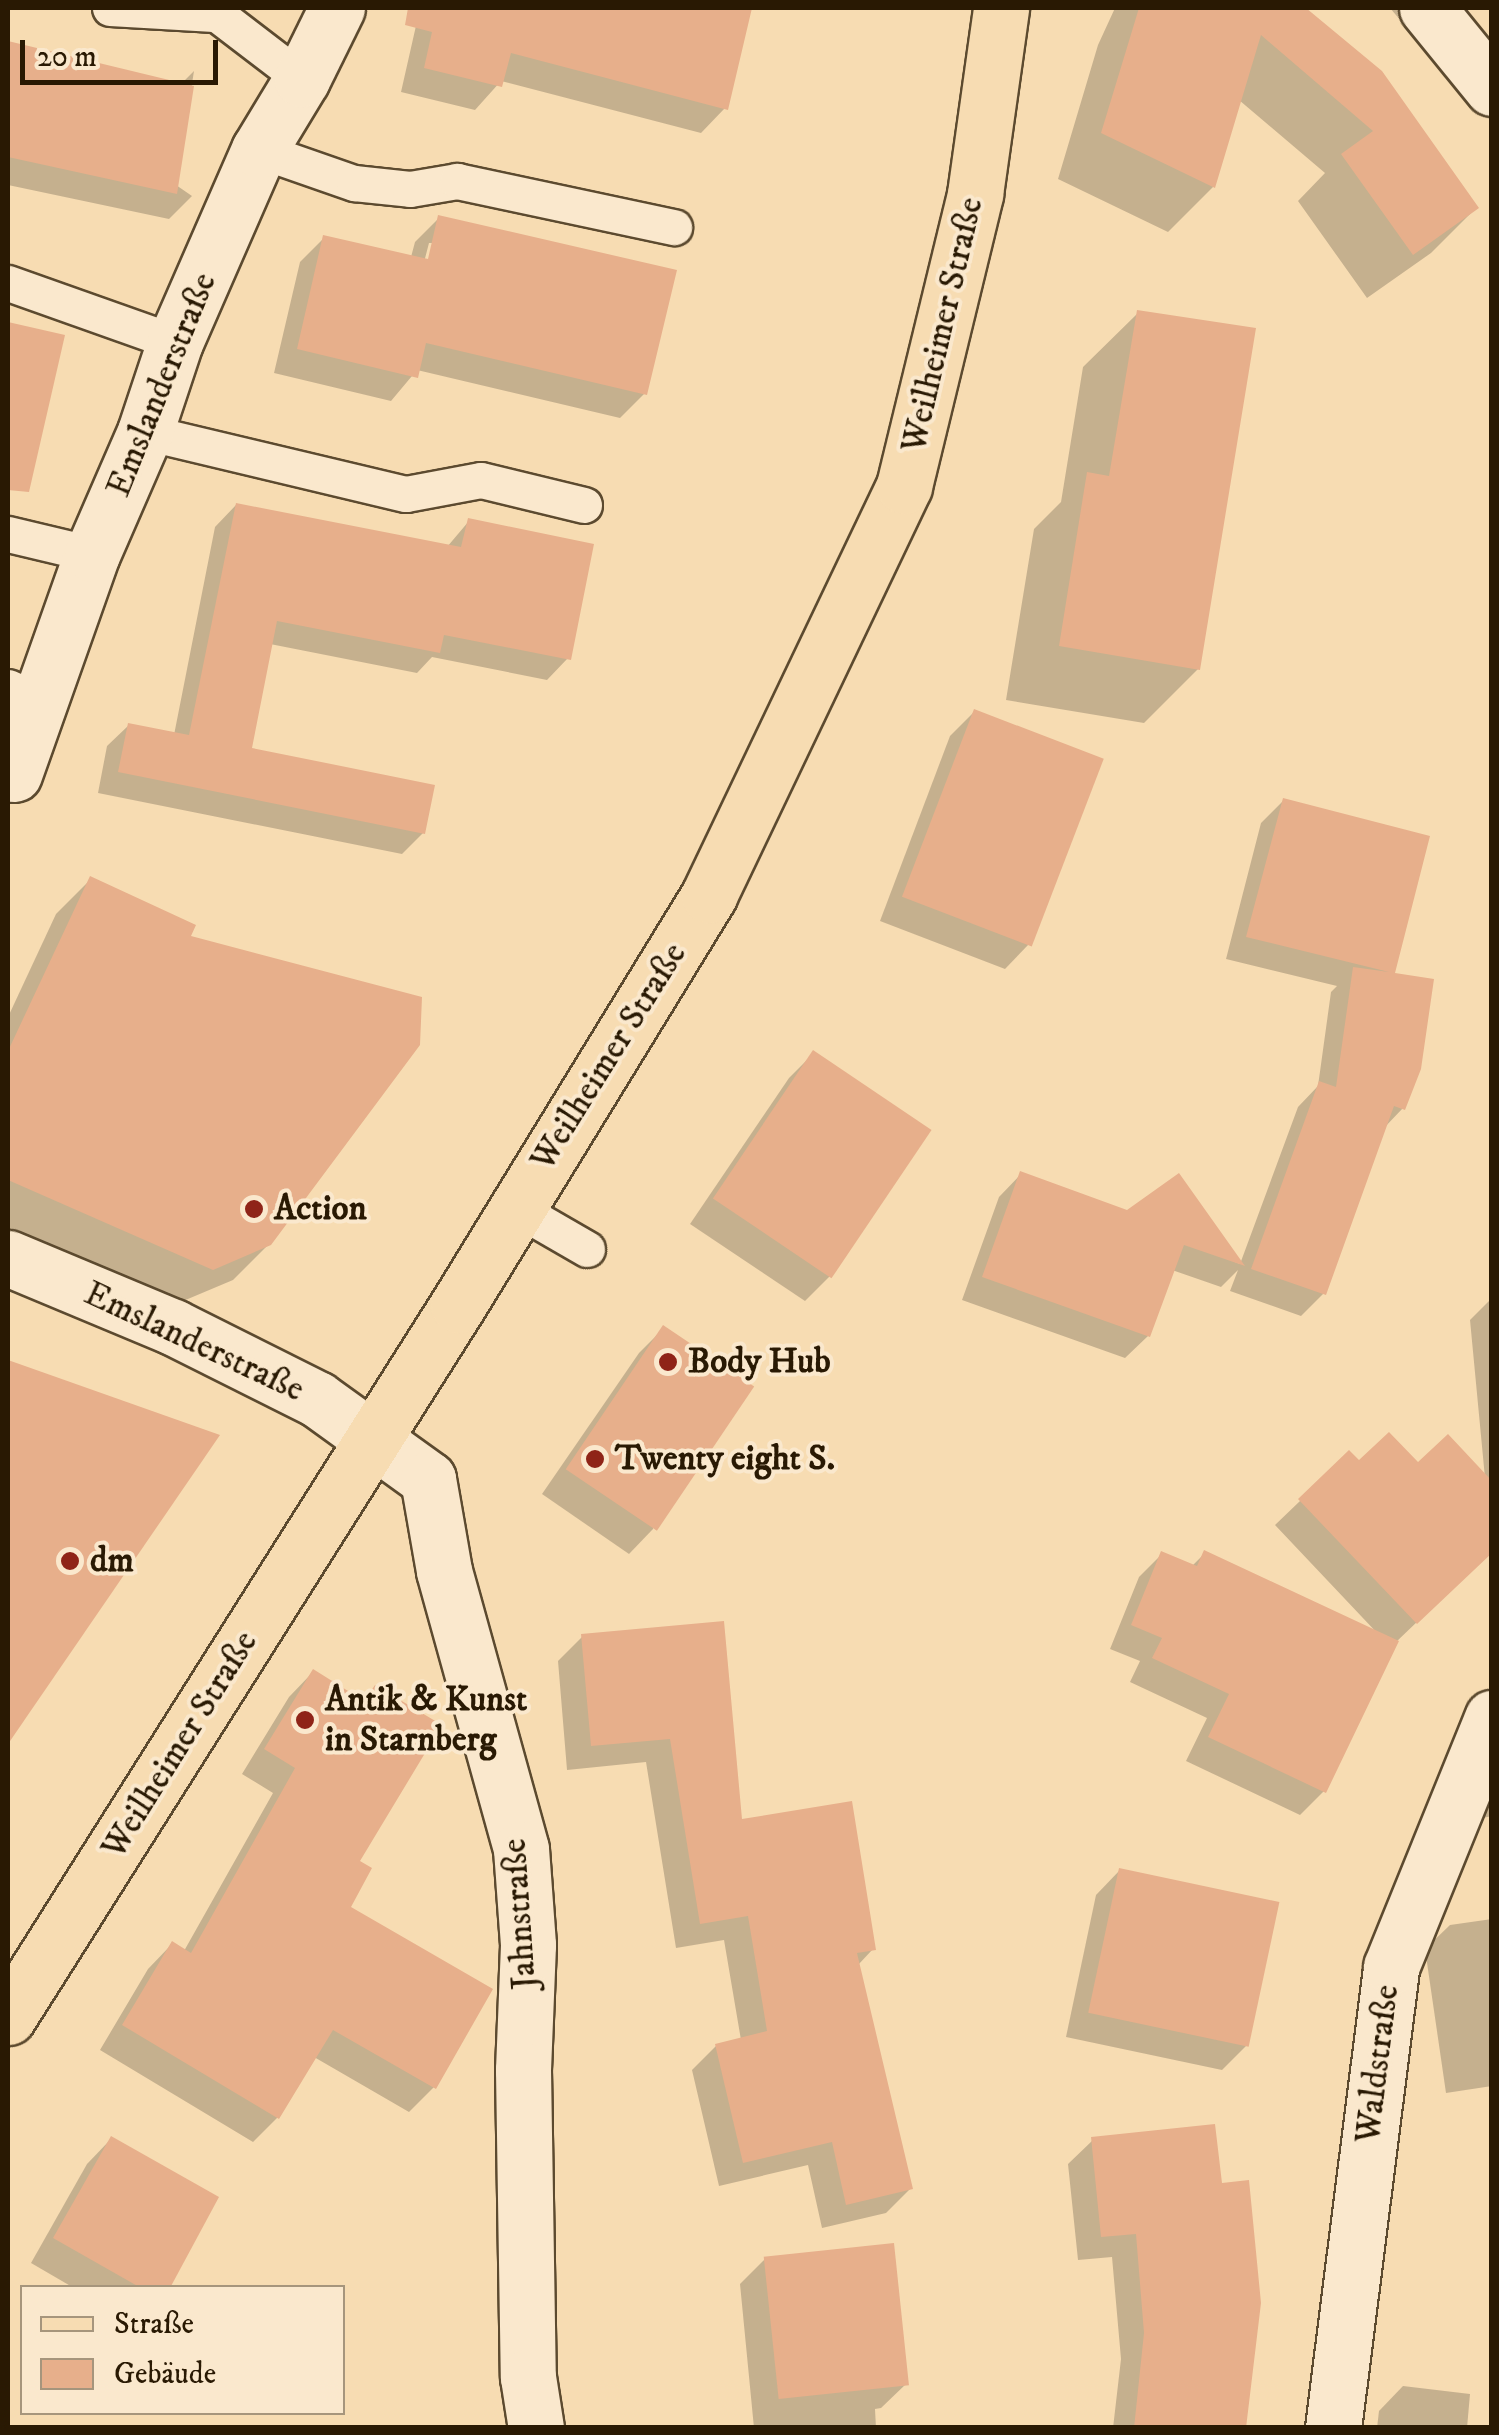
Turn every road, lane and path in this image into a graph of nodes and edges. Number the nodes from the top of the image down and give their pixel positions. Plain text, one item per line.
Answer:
1 (110, 8) edge
2 (337, 8) edge
3 (1001, 8) edge
4 (1427, 8) edge
5 (211, 11) edge
6 (302, 79) junction
7 (1492, 88) edge
8 (259, 150) junction
9 (674, 227) dead end
10 (8, 283) edge
11 (175, 342) junction
12 (146, 432) junction
13 (584, 504) dead end
14 (8, 534) edge
15 (92, 554) junction
16 (24, 695) edge
17 (14, 774) dead end
18 (516, 1208) junction
19 (587, 1249) dead end
20 (8, 1258) edge
21 (374, 1437) junction
22 (1492, 1718) edge
23 (8, 2018) edge
24 (536, 2428) edge
25 (1333, 2428) edge

1 - 5 lane
2 - 6 street, Emslanderstraße
3 - 18 main road, Weilheimer Straße
4 - 7 street
5 - 6 lane
6 - 8 street, Emslanderstraße
8 - 9 lane
8 - 11 street, Emslanderstraße
10 - 11 lane
11 - 12 street, Emslanderstraße
12 - 13 lane
12 - 15 street, Emslanderstraße
14 - 15 lane
15 - 16 street, Emslanderstraße
16 - 17 street, Emslanderstraße
18 - 19 lane
18 - 21 main road, Weilheimer Straße
20 - 21 street, Emslanderstraße
21 - 23 main road, Weilheimer Straße
21 - 24 street, Jahnstraße
22 - 25 street, Waldstraße

